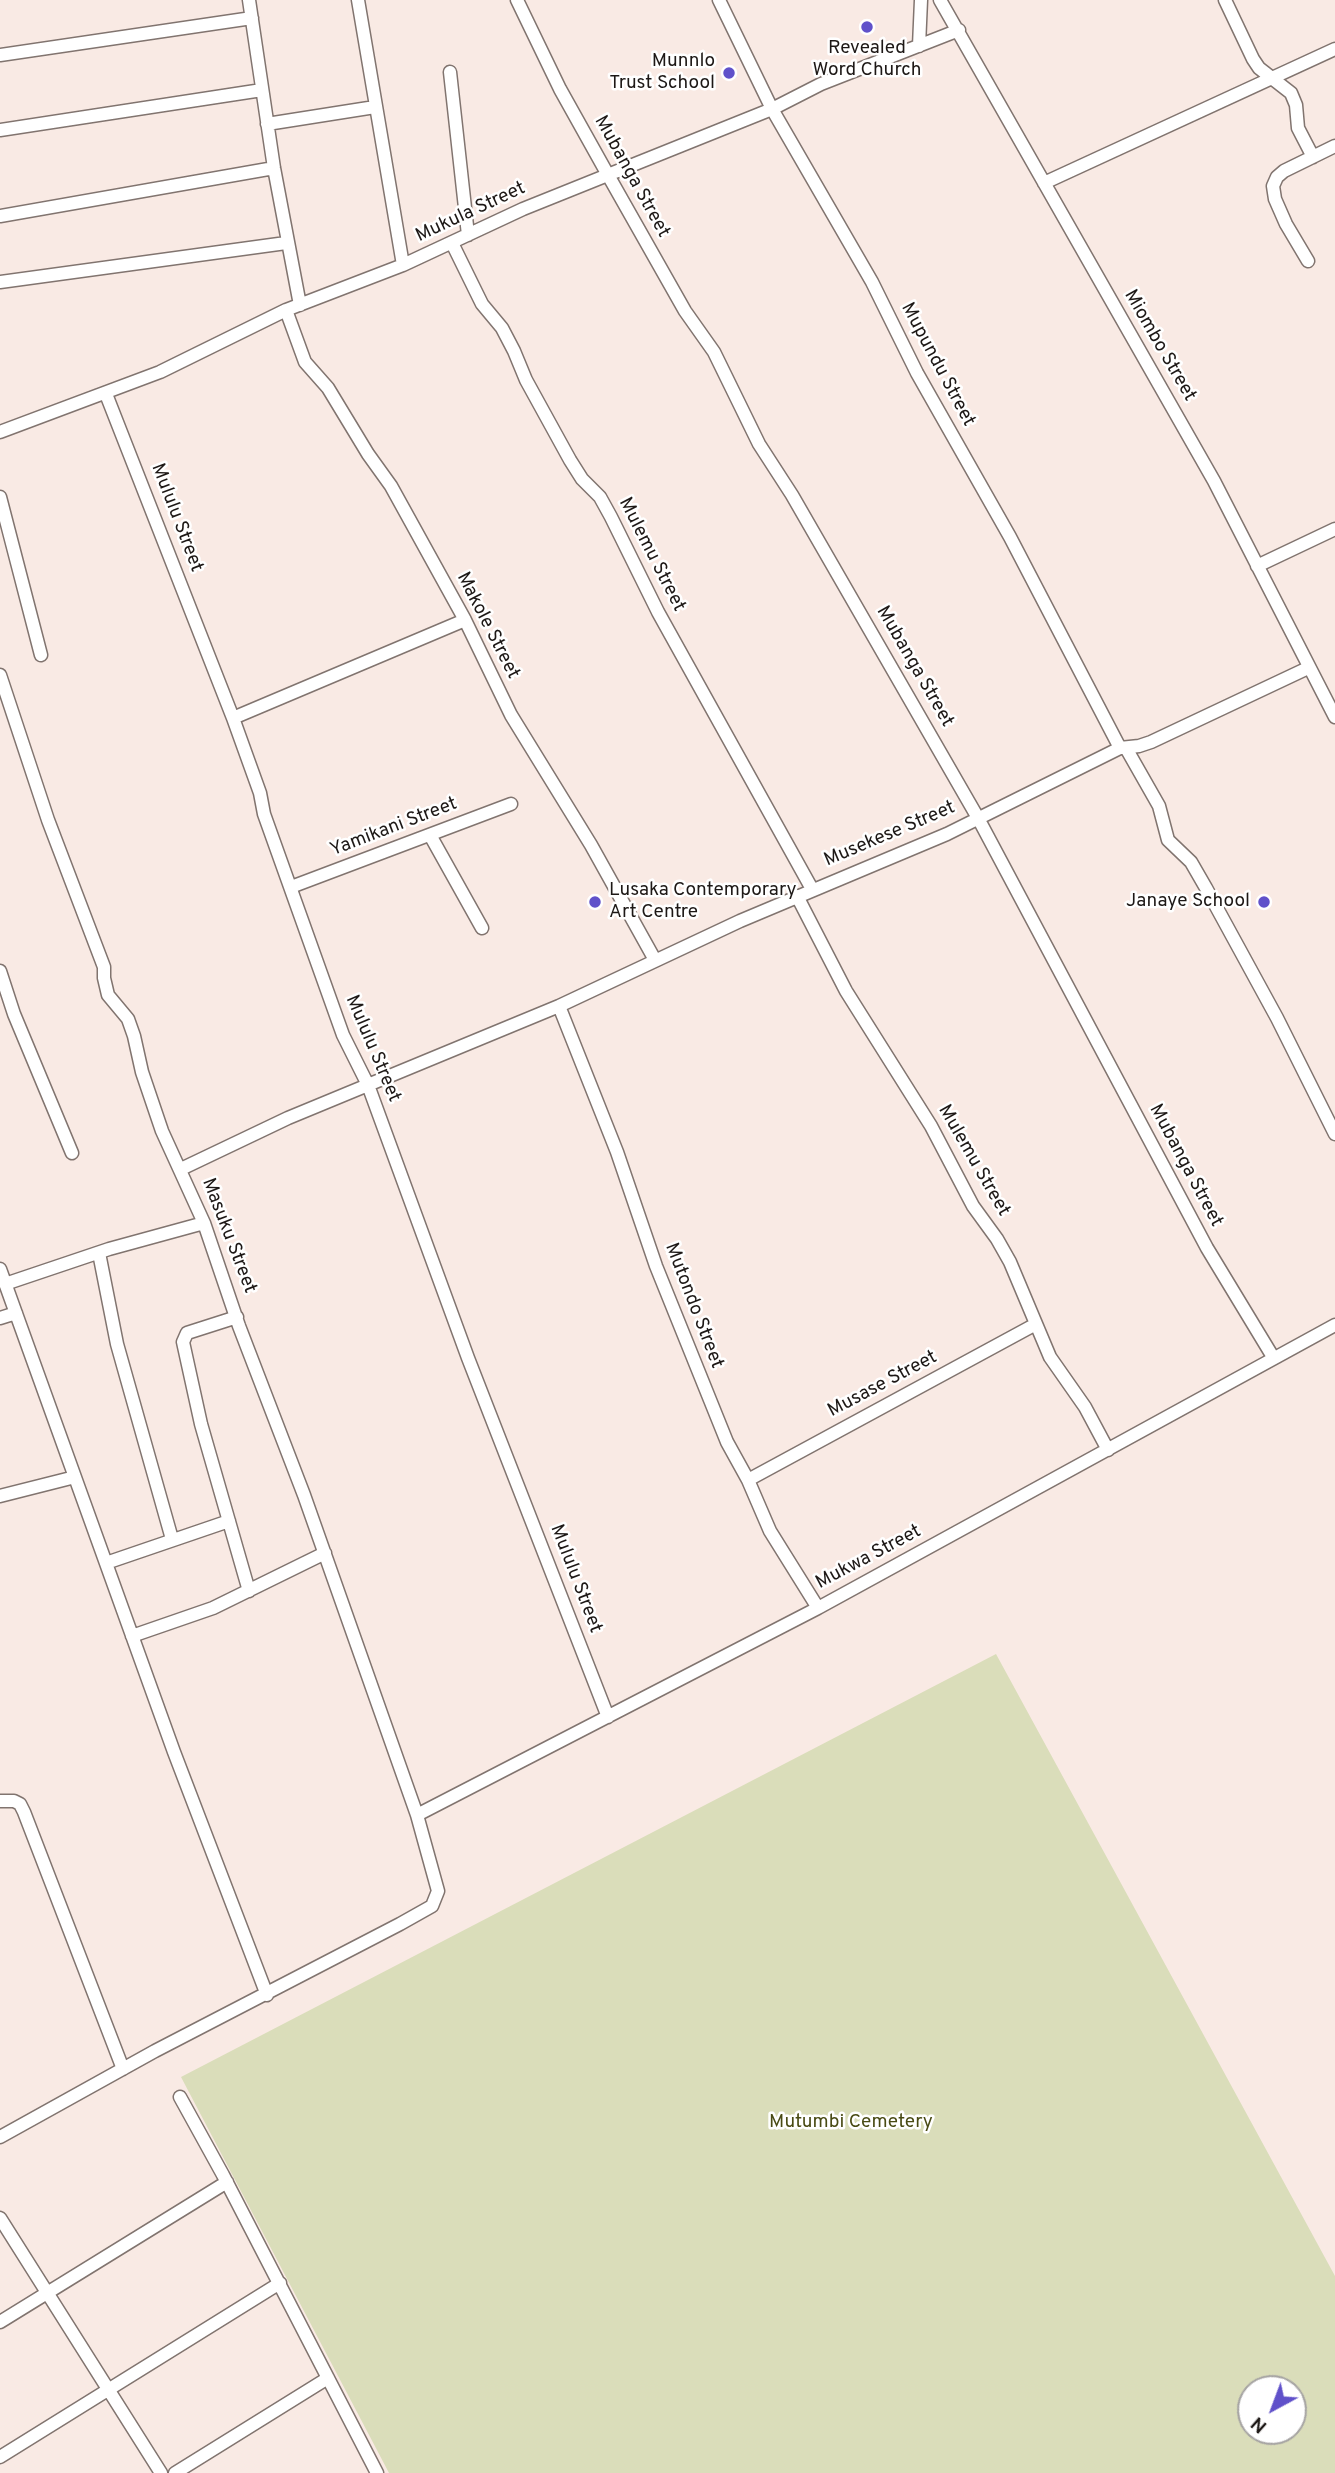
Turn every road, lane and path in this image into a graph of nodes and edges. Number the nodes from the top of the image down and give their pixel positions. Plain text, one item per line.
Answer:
1 (249, 0) edge
2 (358, 0) edge
3 (517, 0) edge
4 (719, 0) edge
5 (921, 0) edge
6 (940, 0) edge
7 (1225, 0) edge
8 (252, 18) junction
9 (959, 30) junction
10 (919, 46) junction
11 (1335, 49) edge
12 (0, 55) edge
13 (450, 72) dead end
14 (1272, 78) junction
15 (262, 90) junction
16 (375, 107) junction
17 (772, 109) junction
18 (267, 124) junction
19 (0, 130) edge
20 (1335, 146) edge
21 (1313, 157) junction
22 (274, 168) junction
23 (608, 175) junction
24 (1044, 183) junction
25 (0, 216) edge
26 (468, 235) junction
27 (286, 243) junction
28 (452, 243) junction
29 (1308, 261) dead end
30 (403, 265) junction
31 (0, 282) edge
32 (300, 305) junction
33 (286, 310) junction
34 (106, 394) junction
35 (0, 432) edge
36 (0, 497) edge
37 (1335, 529) edge
38 (1257, 566) junction
39 (464, 620) junction
40 (41, 655) dead end
41 (1308, 668) junction
42 (0, 675) edge
43 (1335, 717) edge
44 (233, 718) junction
45 (1123, 748) junction
46 (511, 804) dead end
47 (978, 818) junction
48 (430, 835) junction
49 (291, 887) junction
50 (812, 889) junction
51 (797, 896) junction
52 (482, 928) dead end
53 (655, 960) junction
54 (0, 971) edge
55 (559, 1006) junction
56 (368, 1085) junction
57 (1335, 1134) edge
58 (72, 1153) dead end
59 (181, 1168) junction
60 (204, 1223) junction
61 (99, 1253) junction
62 (0, 1269) edge
63 (5, 1284) junction
64 (16, 1313) junction
65 (237, 1317) junction
66 (0, 1318) edge
67 (1036, 1324) junction
68 (1335, 1325) edge
69 (1273, 1357) junction
70 (1108, 1450) junction
71 (75, 1478) junction
72 (748, 1480) junction
73 (0, 1496) edge
74 (229, 1521) junction
75 (172, 1539) junction
76 (325, 1553) junction
77 (106, 1563) junction
78 (249, 1591) junction
79 (818, 1608) junction
80 (132, 1636) junction
81 (608, 1717) junction
82 (0, 1801) edge
83 (417, 1815) junction
84 (267, 1995) junction
85 (123, 2069) junction
86 (180, 2096) dead end
87 (0, 2137) edge
88 (227, 2182) junction
89 (0, 2218) edge
90 (280, 2283) junction
91 (48, 2293) junction
92 (0, 2322) edge
93 (328, 2378) junction
94 (108, 2390) junction
95 (0, 2457) edge
96 (161, 2473) edge
97 (175, 2473) edge
98 (377, 2473) edge

1 - 8 street
2 - 16 street
3 - 23 street, Mubanga Street
4 - 17 street, Mupundu Street
5 - 10 street
6 - 9 street, Miombo Street
7 - 14 street
8 - 12 street
8 - 15 street
9 - 10 street, Mukula Street
9 - 24 street, Miombo Street
10 - 17 street, Mukula Street
11 - 14 street
13 - 26 street
14 - 21 street
14 - 24 street
15 - 18 street
15 - 19 street
16 - 18 street
16 - 30 street
17 - 23 street, Mukula Street
17 - 45 street, Mupundu Street
18 - 22 street
20 - 21 street
21 - 29 street
22 - 25 street
22 - 27 street
23 - 26 street, Mukula Street
23 - 47 street, Mubanga Street
24 - 38 street, Miombo Street
26 - 28 street, Mukula Street
27 - 31 street
27 - 32 street
28 - 30 street, Mukula Street
28 - 50 street, Mulemu Street
30 - 32 street, Mukula Street
32 - 33 street, Mukula Street
33 - 34 street, Mukula Street
33 - 39 street, Makole Street
34 - 35 street, Mukula Street
34 - 44 street, Mululu Street
36 - 40 street
37 - 38 street
38 - 41 street, Miombo Street
39 - 44 street
39 - 53 street, Makole Street
41 - 43 street, Miombo Street
41 - 45 street, Musekese Street
42 - 59 street, Masuku Street
44 - 49 street, Mululu Street
45 - 47 street, Musekese Street
45 - 57 street, Mupundu Street
46 - 48 street, Yamikani Street
47 - 50 street, Musekese Street
47 - 69 street, Mubanga Street
48 - 49 street, Yamikani Street
48 - 52 street
49 - 56 street, Mululu Street
50 - 51 street, Musekese Street
51 - 53 street, Musekese Street
51 - 67 street, Mulemu Street
53 - 55 street, Musekese Street
54 - 58 street
55 - 56 street, Musekese Street
55 - 72 street, Mutondo Street
56 - 59 street, Musekese Street
56 - 81 street, Mululu Street
59 - 60 street, Masuku Street
60 - 61 street
60 - 65 street, Masuku Street
61 - 63 street
61 - 75 street
62 - 63 street
63 - 64 street
64 - 66 street
64 - 71 street
65 - 74 street
65 - 76 street, Masuku Street
67 - 70 street, Mulemu Street
67 - 72 street, Musase Street
68 - 69 street, Mukwa Street
69 - 70 street, Mukwa Street
70 - 79 street, Mukwa Street
71 - 73 street
71 - 77 street
72 - 79 street, Mutondo Street
74 - 75 street
74 - 78 street
75 - 77 street
76 - 78 street
76 - 83 street, Masuku Street
77 - 80 street
78 - 80 street
79 - 81 street, Mukwa Street
80 - 84 street
81 - 83 street, Mukwa Street
82 - 85 street
83 - 84 street, Masuku Street
84 - 85 street, Masuku Street
85 - 87 street, Masuku Street
86 - 88 street
88 - 90 street
88 - 91 street
89 - 91 street
90 - 93 street
90 - 94 street
91 - 92 street
91 - 94 street
93 - 97 street
93 - 98 street
94 - 95 street
94 - 96 street

